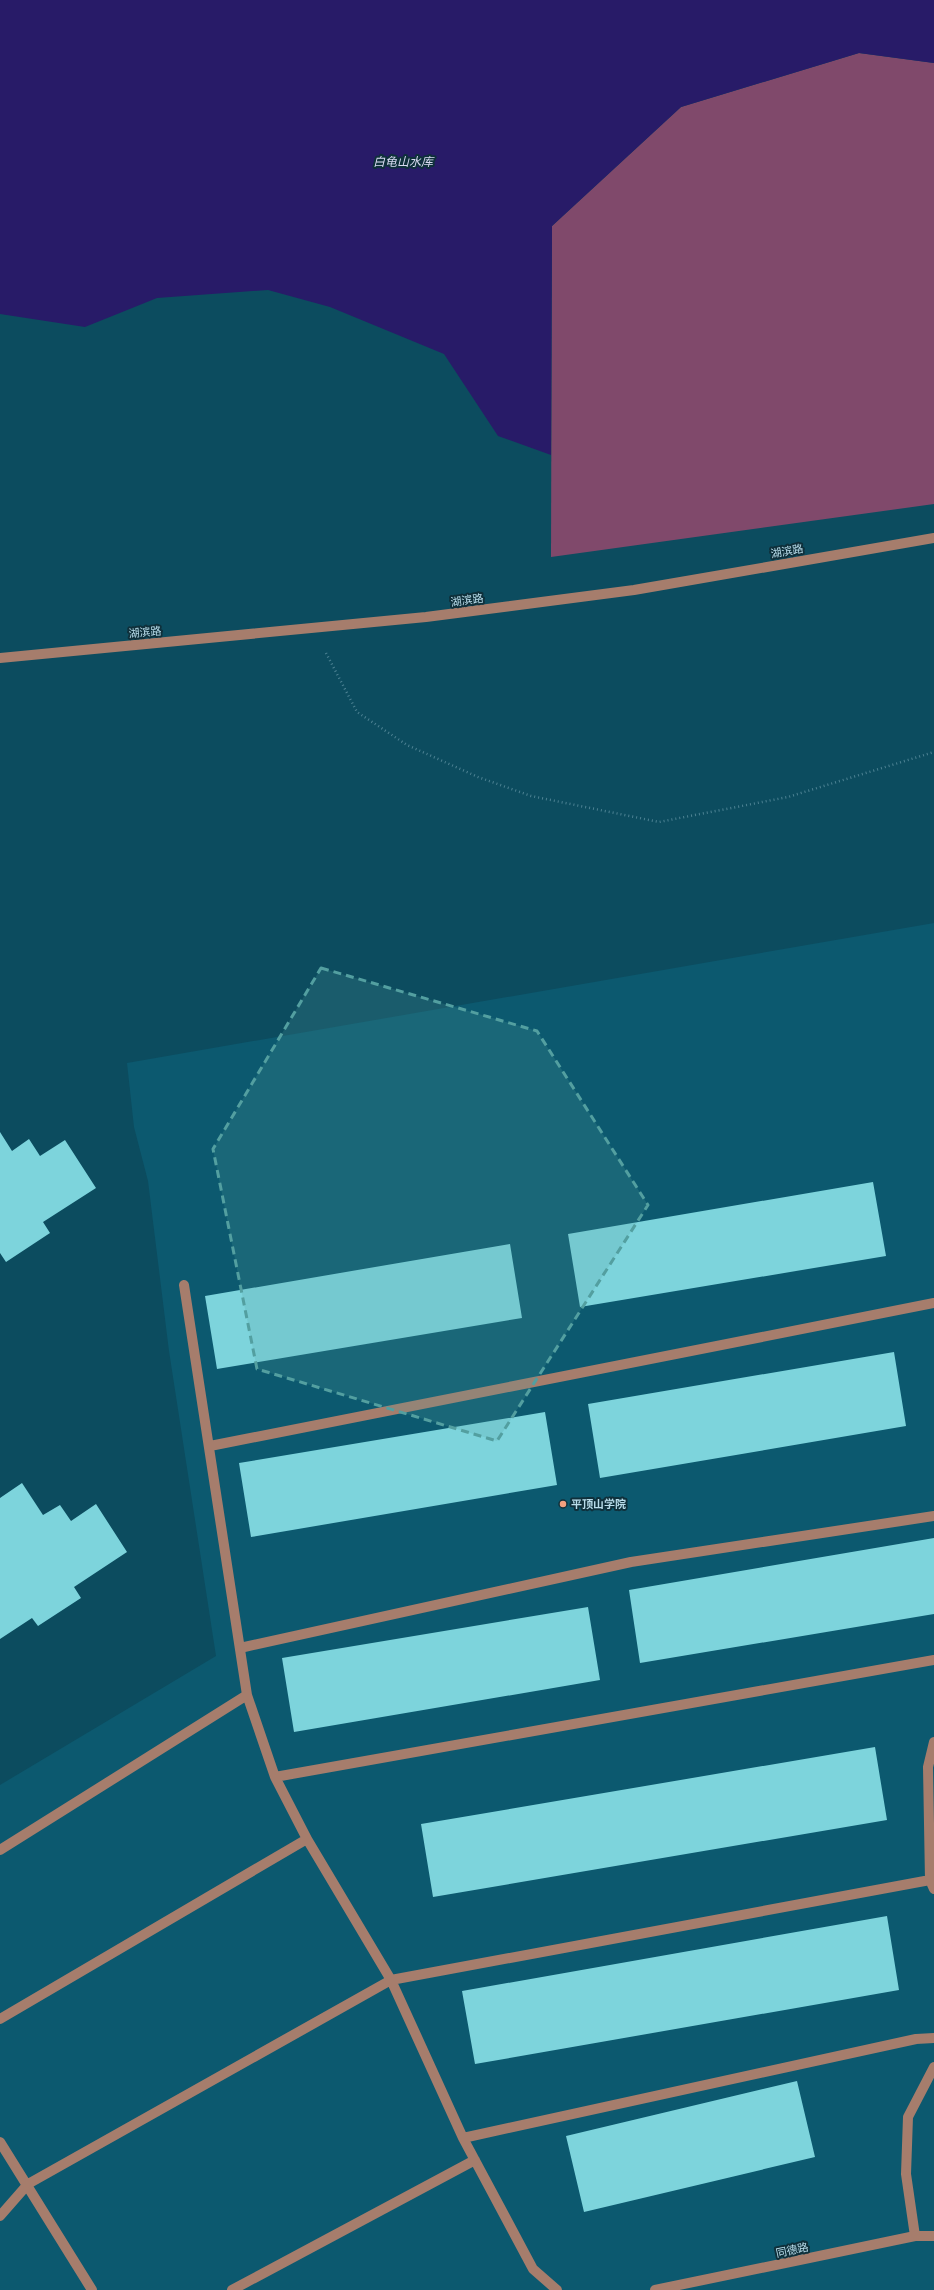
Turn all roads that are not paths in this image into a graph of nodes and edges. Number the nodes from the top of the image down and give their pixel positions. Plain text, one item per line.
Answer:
1 (934, 538) edge
2 (0, 658) edge
3 (184, 1285) dead end
4 (934, 1303) edge
5 (210, 1446) junction
6 (934, 1516) edge
7 (240, 1648) junction
8 (934, 1660) edge
9 (248, 1695) junction
10 (934, 1742) edge
11 (275, 1776) junction
12 (307, 1839) junction
13 (0, 1850) edge
14 (932, 1884) edge
15 (391, 1980) junction
16 (0, 2019) edge
17 (934, 2038) edge
18 (934, 2068) edge
19 (464, 2138) junction
20 (0, 2142) edge
21 (475, 2160) junction
22 (28, 2184) junction
23 (0, 2216) edge
24 (915, 2236) junction
25 (934, 2236) edge
26 (92, 2290) edge
27 (232, 2290) edge
28 (557, 2290) edge
29 (655, 2290) edge

1 - 2 street, 湖滨路
3 - 5 street
4 - 5 street
5 - 7 street
6 - 7 street
7 - 9 street
8 - 11 street
9 - 11 street
9 - 13 street
10 - 14 street
11 - 12 street
12 - 15 street
12 - 16 street
14 - 15 street
15 - 19 street
15 - 22 street
17 - 19 street
18 - 24 street
19 - 21 street
20 - 22 street
21 - 27 street
21 - 28 street
22 - 23 street
22 - 26 street
24 - 25 street, 同德路
24 - 29 street, 同德路

